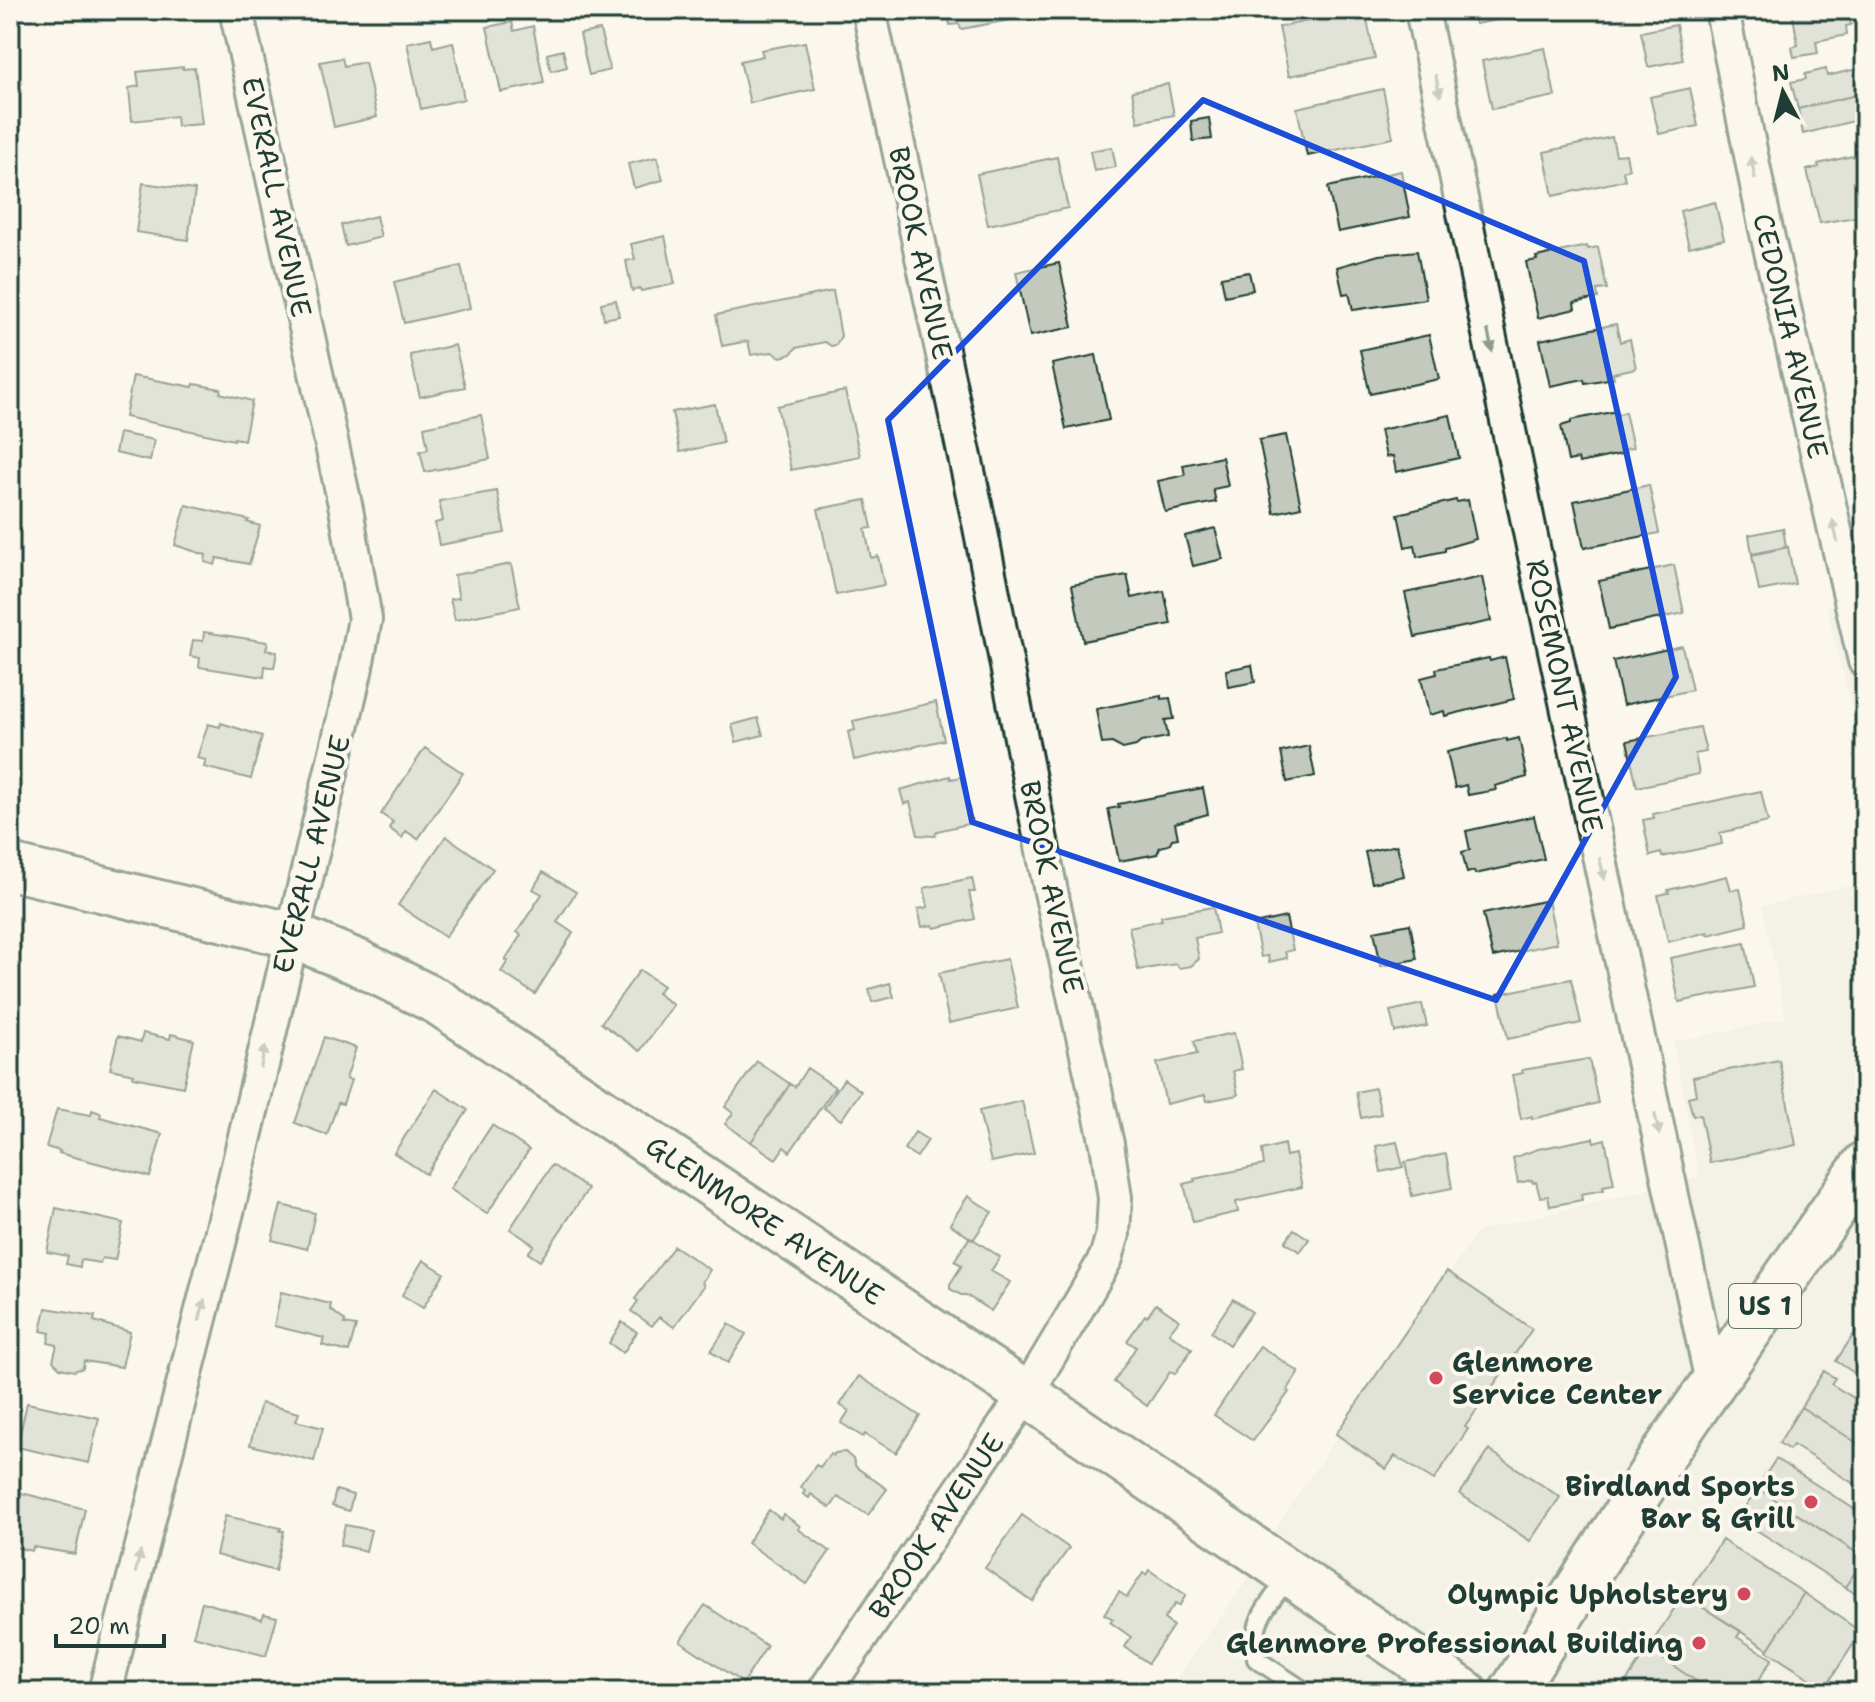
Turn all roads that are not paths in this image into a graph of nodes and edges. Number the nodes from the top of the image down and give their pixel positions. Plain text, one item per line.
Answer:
1 (236, 10) edge
2 (869, 10) edge
3 (1422, 10) edge
4 (1722, 10) edge
5 (1860, 616) edge
6 (1865, 661) edge
7 (10, 867) edge
8 (291, 935) junction
9 (1865, 1164) edge
10 (1712, 1382) junction
11 (1026, 1394) junction
12 (1291, 1574) junction
13 (105, 1692) edge
14 (824, 1692) edge
15 (1306, 1692) edge
16 (1464, 1692) edge
17 (1512, 1692) edge

1 - 8 street, EVERALL AVENUE
2 - 11 street, BROOK AVENUE
3 -> 10 street, ROSEMONT AVENUE
5 -> 4 street, CEDONIA AVENUE
5 - 6 street, CEDONIA AVENUE
7 - 8 street, GLENMORE AVENUE
8 - 11 street, GLENMORE AVENUE
13 -> 8 street, EVERALL AVENUE
9 - 10 street, US 1
10 - 17 street, US 1
11 - 12 street, GLENMORE AVENUE
11 - 14 street, BROOK AVENUE
12 - 15 lane
12 - 16 street, GLENMORE AVENUE

